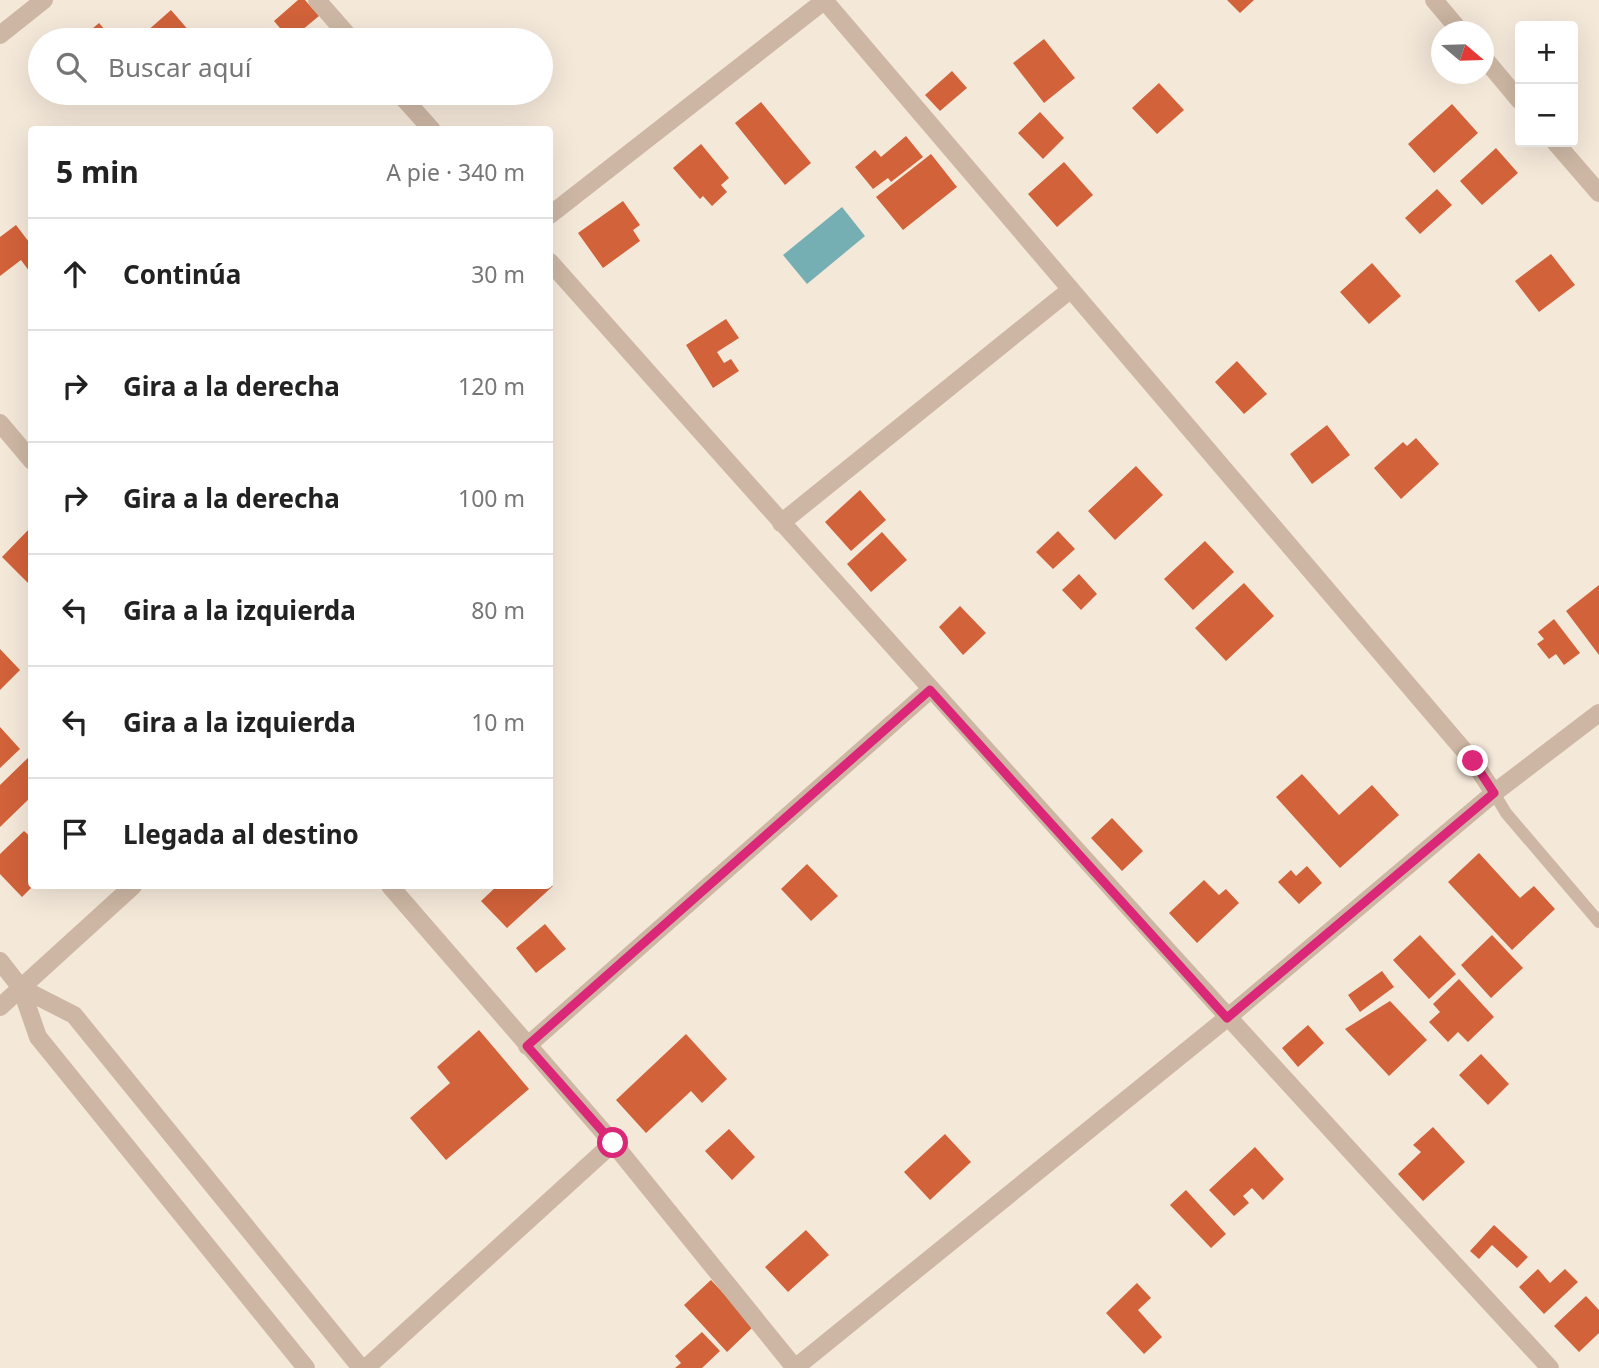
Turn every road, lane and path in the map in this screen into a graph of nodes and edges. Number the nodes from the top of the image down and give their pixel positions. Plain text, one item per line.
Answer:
1 (44, 0) edge
2 (317, 0) edge
3 (1434, 0) edge
4 (824, 1) edge
5 (1452, 21) edge
6 (342, 28) edge
7 (0, 35) edge
8 (1494, 71) edge
9 (1515, 95) edge
10 (410, 105) edge
11 (428, 126) edge
12 (1559, 147) edge
13 (1599, 193) edge
14 (553, 213) edge
15 (553, 265) edge
16 (1070, 290) junction
17 (0, 423) edge
18 (28, 456) edge
19 (781, 523) junction
20 (930, 690) junction
21 (1599, 713) edge
22 (1494, 793) junction
23 (130, 889) edge
24 (393, 889) edge
25 (1599, 922) edge
26 (0, 961) edge
27 (21, 988) junction
28 (0, 1007) edge
29 (1227, 1018) junction
30 (527, 1046) junction
31 (613, 1143) junction
32 (306, 1368) edge
33 (361, 1368) edge
34 (366, 1368) edge
35 (795, 1368) edge
36 (1550, 1368) edge

1 - 7 street
2 - 6 street
3 - 5 street
4 - 14 street
4 - 16 street
8 - 9 street
10 - 11 street
12 - 13 street
15 - 19 street
16 - 19 street
16 - 22 street
17 - 18 street
19 - 20 street
20 - 29 street
20 - 30 street
21 - 22 street
22 - 25 lane
22 - 29 street
23 - 27 street
24 - 30 street
26 - 27 street
27 - 28 street
27 - 32 street
27 - 33 street
29 - 35 street
29 - 36 street
30 - 31 street
31 - 34 street
31 - 35 street

